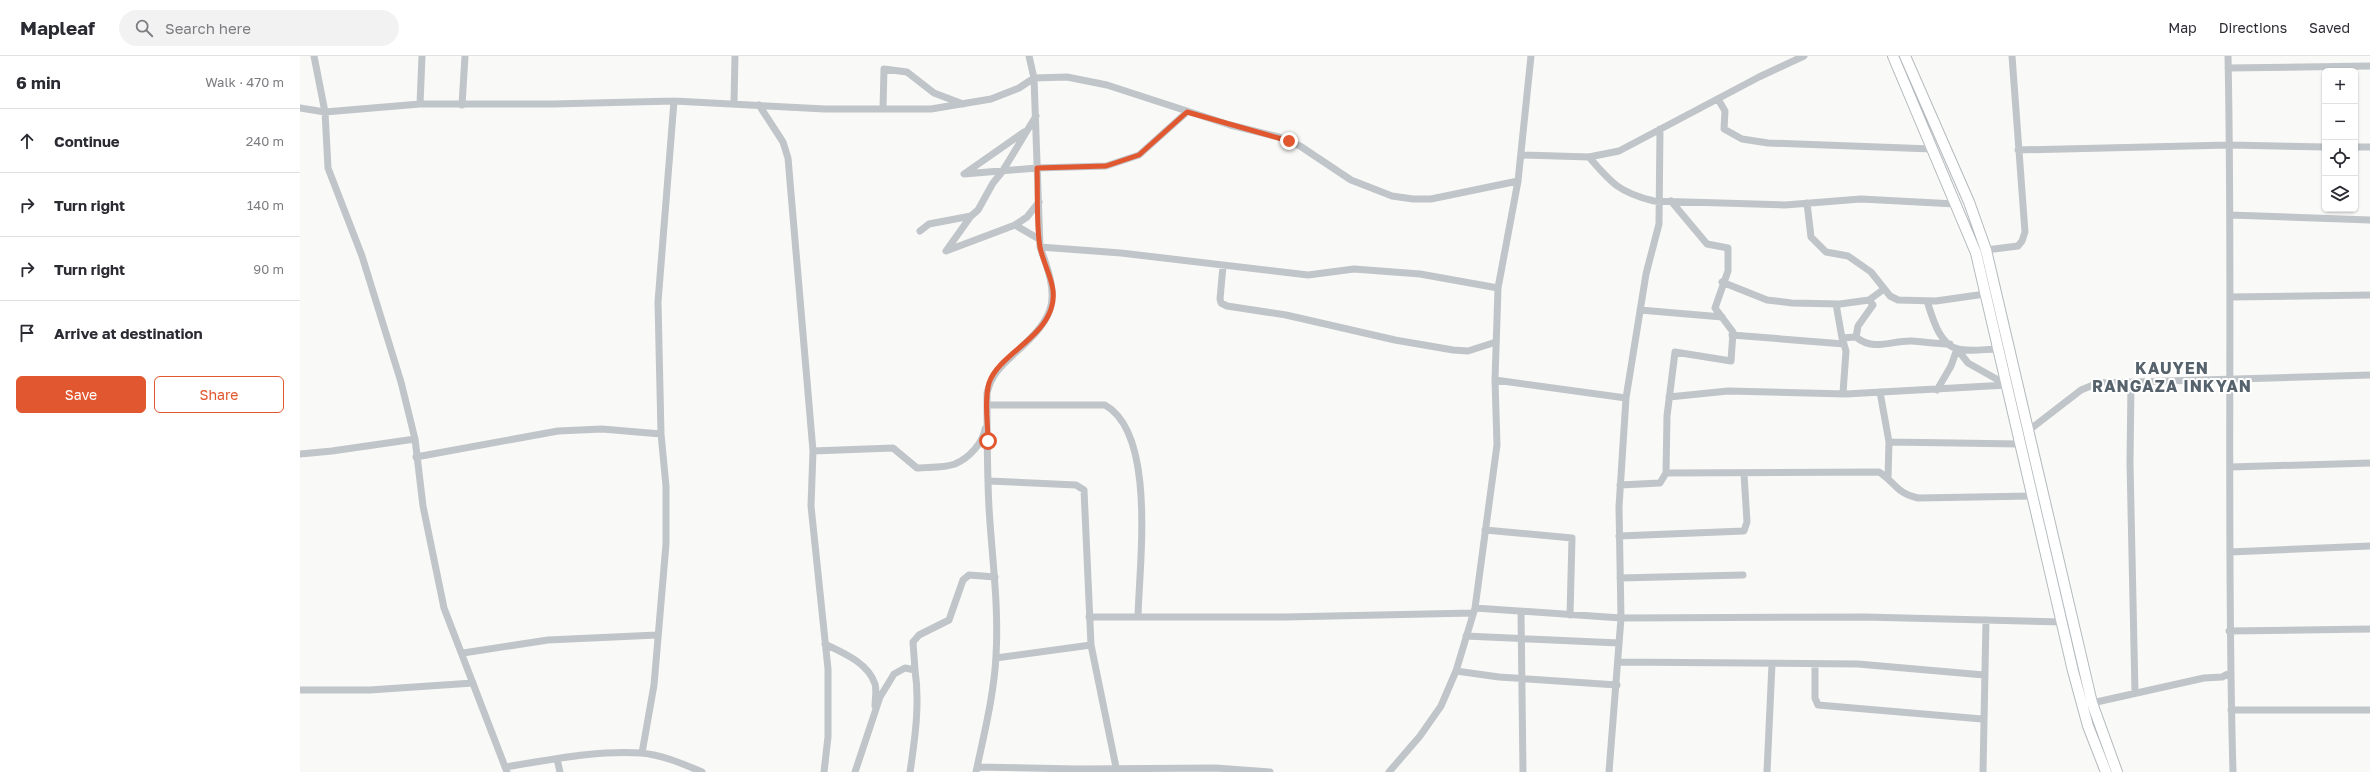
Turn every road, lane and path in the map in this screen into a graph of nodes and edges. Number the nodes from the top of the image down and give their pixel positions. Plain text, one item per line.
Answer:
1 (314, 56) edge
2 (422, 56) edge
3 (465, 56) edge
4 (735, 56) edge
5 (1029, 56) edge
6 (1531, 56) edge
7 (1804, 56) edge
8 (1893, 56) edge
9 (1905, 56) edge
10 (2012, 56) edge
11 (2228, 56) edge
12 (2370, 66) edge
13 (2228, 68) junction
14 (1034, 78) junction
15 (1718, 99) junction
16 (674, 101) junction
17 (734, 103) junction
18 (420, 104) junction
19 (462, 105) junction
20 (759, 105) junction
21 (964, 105) junction
22 (300, 108) edge
23 (883, 108) junction
24 (324, 112) junction
25 (1187, 112) junction
26 (1036, 116) junction
27 (1660, 129) junction
28 (1024, 132) junction
29 (2230, 145) junction
30 (2322, 147) edge
31 (2358, 147) edge
32 (2370, 147) edge
33 (1932, 149) junction
34 (2018, 150) junction
35 (1521, 155) junction
36 (1589, 157) junction
37 (1037, 168) junction
38 (1003, 170) junction
39 (1518, 181) junction
40 (1659, 201) junction
41 (1671, 201) junction
42 (1038, 202) junction
43 (1807, 203) junction
44 (1955, 204) junction
45 (2230, 215) junction
46 (971, 216) junction
47 (2370, 220) edge
48 (1016, 225) junction
49 (920, 231) dead end
50 (1040, 239) junction
51 (1040, 247) junction
52 (1986, 250) junction
53 (1223, 266) junction
54 (1722, 282) junction
55 (1498, 288) junction
56 (1884, 289) junction
57 (1985, 294) junction
58 (2370, 295) edge
59 (2230, 297) junction
60 (1870, 300) junction
61 (1927, 301) junction
62 (1836, 304) junction
63 (1640, 310) junction
64 (1722, 317) junction
65 (1732, 335) junction
66 (1856, 337) junction
67 (1843, 341) junction
68 (1496, 342) junction
69 (1950, 344) junction
70 (1957, 349) junction
71 (1998, 350) junction
72 (2370, 375) edge
73 (2230, 378) junction
74 (1495, 380) junction
75 (2131, 384) junction
76 (2007, 385) junction
77 (1937, 390) junction
78 (1880, 392) junction
79 (1843, 393) junction
80 (1669, 397) junction
81 (1626, 398) junction
82 (987, 405) junction
83 (2028, 431) junction
84 (661, 434) junction
85 (414, 439) junction
86 (1889, 442) junction
87 (2020, 444) junction
88 (813, 451) junction
89 (300, 454) edge
90 (416, 457) junction
91 (2370, 463) edge
92 (2230, 467) junction
93 (1666, 473) junction
94 (1744, 474) junction
95 (1888, 478) junction
96 (989, 481) junction
97 (1620, 485) junction
98 (2032, 496) junction
99 (1486, 530) junction
100 (1619, 536) junction
101 (2370, 546) edge
102 (2230, 552) junction
103 (1743, 575) dead end
104 (995, 577) junction
105 (1620, 578) junction
106 (1474, 611) junction
107 (1521, 612) junction
108 (1570, 616) junction
109 (1089, 617) junction
110 (1138, 617) junction
111 (1621, 618) junction
112 (1986, 620) junction
113 (2062, 622) junction
114 (2370, 629) edge
115 (2229, 631) junction
116 (657, 635) junction
117 (1466, 636) junction
118 (1521, 639) junction
119 (1619, 642) junction
120 (825, 644) junction
121 (1091, 645) junction
122 (463, 653) junction
123 (996, 658) junction
124 (1618, 662) junction
125 (1772, 664) junction
126 (1815, 664) junction
127 (915, 670) junction
128 (1456, 671) junction
129 (2230, 673) junction
130 (1984, 675) junction
131 (1522, 678) junction
132 (473, 683) junction
133 (1617, 685) junction
134 (300, 690) edge
135 (2135, 693) junction
136 (2092, 702) junction
137 (875, 710) junction
138 (2231, 710) junction
139 (2370, 710) edge
140 (1982, 719) junction
141 (642, 753) junction
142 (557, 759) junction
143 (977, 769) edge
144 (506, 770) edge
145 (1117, 771) edge
146 (560, 772) edge
147 (702, 772) edge
148 (824, 772) edge
149 (855, 772) edge
150 (910, 772) edge
151 (1270, 772) edge
152 (1389, 772) edge
153 (1523, 772) edge
154 (1610, 772) edge
155 (1767, 772) edge
156 (1982, 772) edge
157 (2106, 772) edge
158 (2117, 772) edge
159 (2233, 772) edge

1 - 24 street
2 - 18 street
3 - 19 street
4 - 17 street
5 - 14 street
6 - 35 street
7 - 15 street
8 - 33 main road
9 - 52 main road
10 - 34 street
11 - 13 street
12 - 13 street
13 - 29 street
14 - 21 street
14 - 25 street
14 - 26 street
15 - 27 street
15 - 33 street
16 - 17 street
16 - 19 street
16 - 84 street
17 - 20 street
18 - 19 street
18 - 24 street
20 - 23 street
20 - 88 street
21 - 23 street
21 - 23 street
22 - 24 street
24 - 85 street
25 - 37 street
25 - 39 street
26 - 28 street
26 - 37 street
27 - 36 street
27 - 40 street
28 - 38 street
28 - 38 street
29 - 30 street
29 - 34 street
29 - 45 street
31 - 32 street
33 - 44 main road
34 - 52 street
35 - 36 street
35 - 39 street
36 - 40 street
37 - 38 street
37 - 42 street
38 - 46 street
39 - 55 street
40 - 41 street
40 - 63 street
41 - 43 street
41 - 54 street
42 - 48 street
42 - 50 street
43 - 44 street
43 - 56 street
44 - 57 main road
45 - 47 street
45 - 59 street
46 - 48 street
46 - 49 street
48 - 50 street
50 - 51 street
51 - 53 street
51 - 82 street
52 - 83 main road
53 - 55 street
53 - 68 street
54 - 62 street
54 - 64 street
55 - 68 street
56 - 60 street
56 - 61 street
57 - 61 street
57 - 71 main road
58 - 59 street
59 - 73 street
60 - 62 street
60 - 66 street
61 - 69 street
62 - 67 street
63 - 64 street
63 - 81 street
64 - 65 street
65 - 67 street
65 - 80 street
66 - 67 street
66 - 69 street
67 - 79 street
68 - 74 street
69 - 70 street
70 - 71 street
70 - 76 street
70 - 77 street
71 - 76 main road
72 - 73 street
73 - 75 street
73 - 92 street
74 - 81 street
74 - 99 street
75 - 83 street
75 - 135 street
76 - 77 street
76 - 87 main road
77 - 78 street
78 - 79 street
78 - 86 street
79 - 80 street
80 - 93 street
81 - 97 street
82 - 88 street
82 - 96 street
82 - 110 street
83 - 136 main road
84 - 90 street
84 - 116 street
85 - 89 street
85 - 90 street
86 - 87 street
86 - 95 street
87 - 98 main road
88 - 120 street
90 - 122 street
91 - 92 street
92 - 102 street
93 - 94 street
93 - 97 street
94 - 95 street
94 - 100 street
95 - 98 street
96 - 104 street
96 - 109 street
97 - 100 street
98 - 113 main road
99 - 106 street
99 - 108 street
100 - 105 street
101 - 102 street
102 - 115 street
103 - 105 street
104 - 123 street
104 - 127 street
105 - 111 street
106 - 107 street
106 - 110 street
106 - 117 street
107 - 108 street
107 - 118 street
108 - 111 street
109 - 110 street
109 - 121 street
111 - 112 street
111 - 119 street
112 - 113 street
112 - 130 street
113 - 157 main road
114 - 115 street
115 - 129 street
116 - 122 street
116 - 141 street
117 - 118 street
117 - 128 street
118 - 119 street
118 - 131 street
119 - 124 street
120 - 137 street
120 - 148 street
121 - 123 street
121 - 145 street
122 - 132 street
123 - 143 street
124 - 125 street
124 - 133 street
125 - 126 street
125 - 155 street
126 - 130 street
126 - 140 street
127 - 137 street
127 - 150 street
128 - 131 street
128 - 152 street
129 - 135 street
129 - 138 street
130 - 140 street
131 - 133 street
131 - 153 street
132 - 134 street
132 - 144 street
133 - 154 street
135 - 136 street
136 - 158 main road
137 - 149 street
138 - 139 street
138 - 159 street
140 - 156 street
141 - 142 street
141 - 147 street
142 - 144 street
142 - 146 street
143 - 145 street
145 - 151 street

